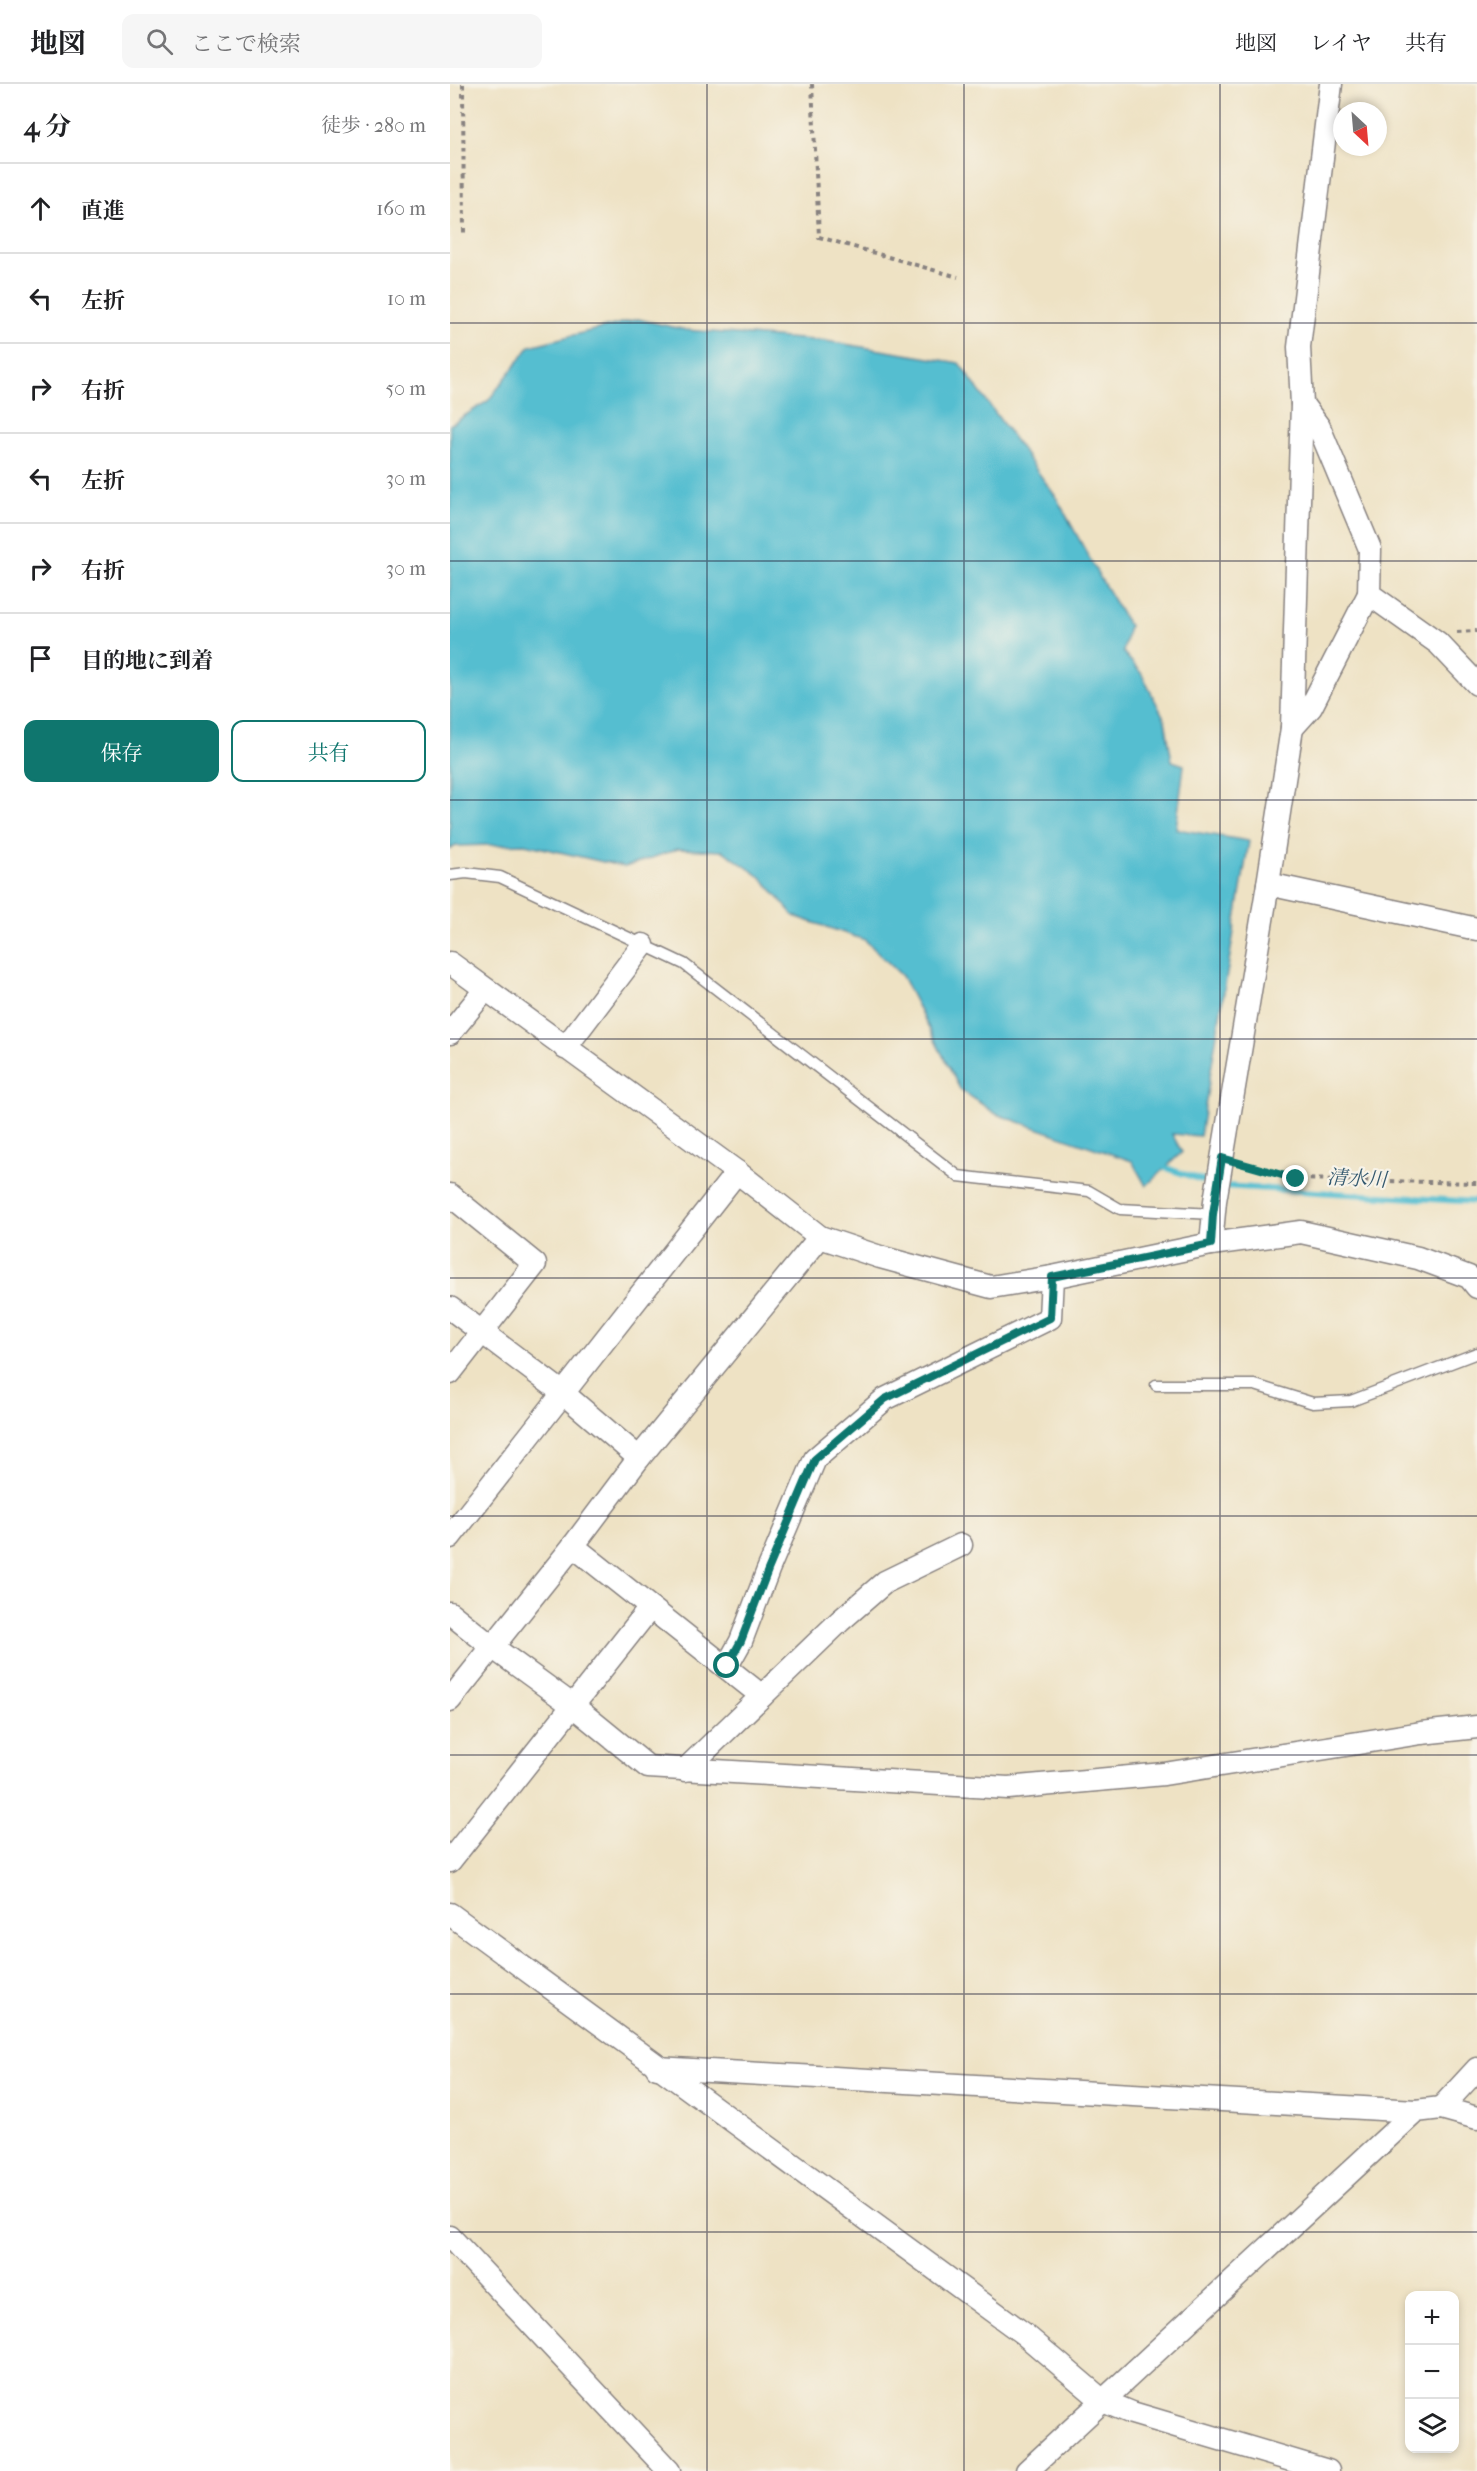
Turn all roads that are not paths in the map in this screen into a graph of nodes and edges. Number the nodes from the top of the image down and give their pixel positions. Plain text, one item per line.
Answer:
1 (1331, 84) edge
2 (1302, 404) junction
3 (1370, 594) junction
4 (1477, 684) edge
5 (1292, 728) junction
6 (450, 875) edge
7 (1268, 884) junction
8 (1477, 929) edge
9 (643, 945) junction
10 (450, 963) edge
11 (484, 990) junction
12 (450, 1033) edge
13 (565, 1048) junction
14 (737, 1172) junction
15 (450, 1195) edge
16 (1214, 1208) junction
17 (820, 1236) junction
18 (1211, 1244) junction
19 (1052, 1277) junction
20 (1477, 1287) edge
21 (450, 1308) edge
22 (481, 1333) junction
23 (1477, 1353) edge
24 (450, 1373) edge
25 (1156, 1385) dead end
26 (563, 1393) junction
27 (639, 1458) junction
28 (450, 1537) edge
29 (961, 1545) dead end
30 (573, 1546) junction
31 (650, 1608) junction
32 (450, 1613) edge
33 (491, 1646) junction
34 (727, 1666) junction
35 (762, 1696) junction
36 (450, 1700) edge
37 (572, 1705) junction
38 (1477, 1727) edge
39 (685, 1770) junction
40 (450, 1861) edge
41 (450, 1914) edge
42 (657, 2068) junction
43 (1477, 2069) edge
44 (1442, 2108) junction
45 (1416, 2111) junction
46 (1477, 2118) edge
47 (450, 2237) edge
48 (1103, 2401) junction
49 (669, 2471) edge
50 (1027, 2471) edge
51 (1328, 2471) edge

1 - 2 street
2 - 3 street
2 - 5 street
3 - 4 street
3 - 5 street
5 - 7 street
6 - 9 lane
7 - 8 street
7 - 16 street
9 - 13 street
9 - 16 lane
10 - 11 street
11 - 12 street
11 - 13 street
13 - 14 street
14 - 17 street
14 - 26 street
15 - 22 street
16 - 18 street
17 - 19 street
17 - 27 street
18 - 19 street
18 - 20 street
19 - 34 street
21 - 22 street
22 - 24 street
22 - 26 street
23 - 25 lane
26 - 27 street
26 - 28 street
27 - 30 street
29 - 35 street
30 - 31 street
30 - 33 street
31 - 34 street
31 - 37 street
32 - 33 street
33 - 36 street
33 - 37 street
34 - 35 street
35 - 39 street
37 - 39 street
37 - 40 street
38 - 39 street
41 - 42 street
42 - 45 street
42 - 48 street
43 - 44 street
44 - 45 street
44 - 46 street
45 - 48 street
47 - 49 street
48 - 50 street
48 - 51 street

